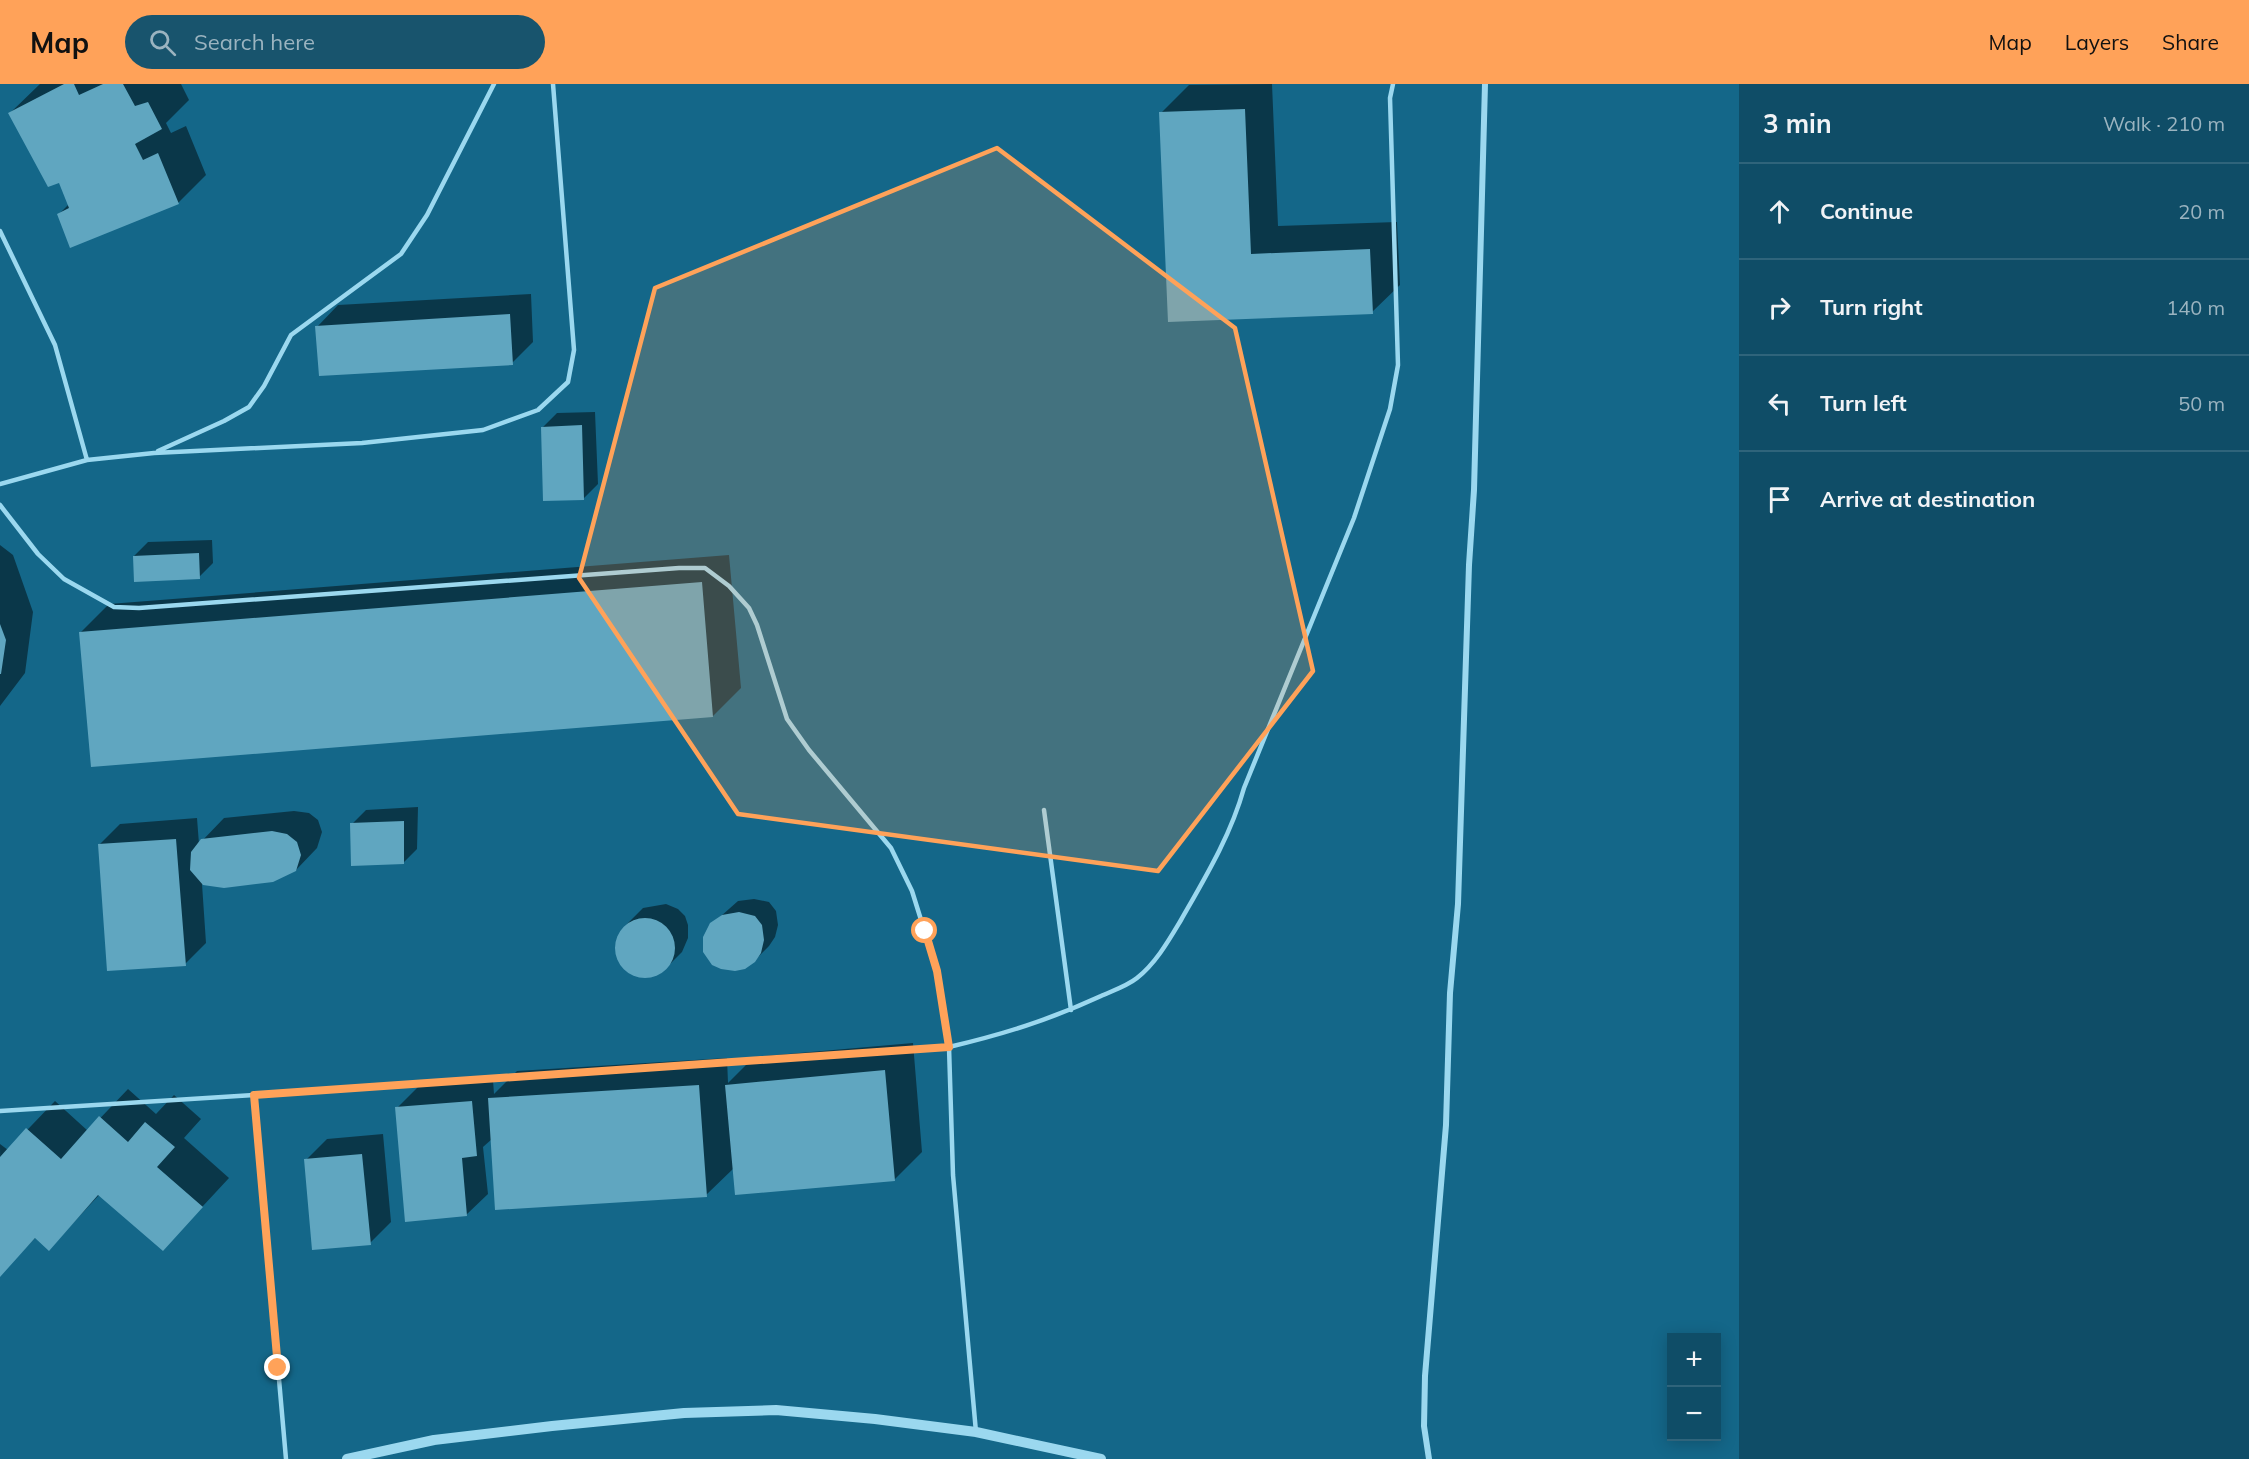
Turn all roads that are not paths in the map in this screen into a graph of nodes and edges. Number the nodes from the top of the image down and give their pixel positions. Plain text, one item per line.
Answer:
1 (494, 84) edge
2 (553, 84) edge
3 (1393, 84) edge
4 (1485, 84) edge
5 (0, 231) edge
6 (154, 453) junction
7 (87, 460) junction
8 (0, 484) edge
9 (0, 505) edge
10 (1044, 810) dead end
11 (1071, 1010) junction
12 (949, 1047) junction
13 (254, 1095) junction
14 (0, 1111) edge
15 (976, 1432) junction
16 (286, 1459) edge
17 (347, 1459) edge
18 (1101, 1459) edge
19 (1429, 1459) edge

1 - 6 lane
2 - 6 lane
3 - 11 lane
4 - 19 street
5 - 7 lane
6 - 7 lane
7 - 8 lane
9 - 12 lane
10 - 11 lane
11 - 12 lane
12 - 13 lane
12 - 15 lane
13 - 14 lane
13 - 16 lane
15 - 17 street
15 - 18 street

